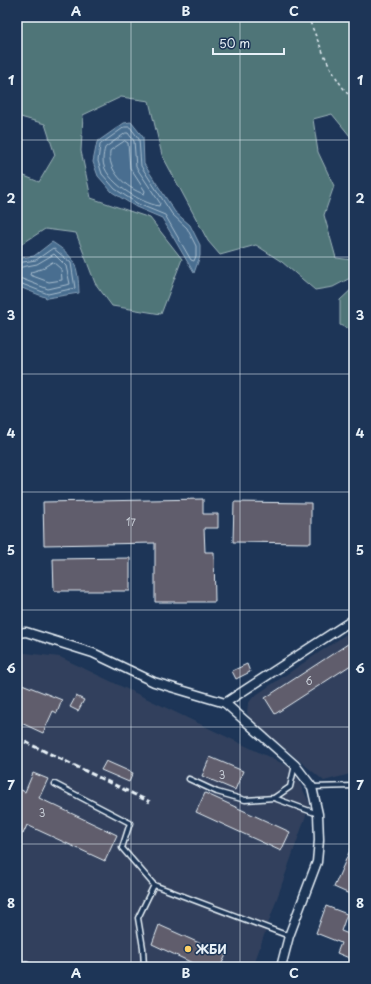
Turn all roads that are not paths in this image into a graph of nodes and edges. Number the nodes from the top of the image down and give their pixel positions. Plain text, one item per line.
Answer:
1 (354, 619) edge
2 (17, 633) edge
3 (225, 703) junction
4 (295, 765) junction
5 (189, 779) dead end
6 (55, 784) dead end
7 (354, 786) edge
8 (312, 787) junction
9 (274, 798) junction
10 (318, 814) junction
11 (154, 885) junction
12 (289, 936) junction
13 (17, 961) edge
14 (280, 965) edge
15 (33, 967) edge
16 (144, 967) edge

1 - 3 street
2 - 3 street
3 - 4 street
4 - 8 street
4 - 9 lane
5 - 9 lane
6 - 11 lane
7 - 8 lane
8 - 10 street
9 - 10 lane
10 - 12 street
11 - 12 lane
11 - 16 lane
12 - 14 street
13 - 15 lane

